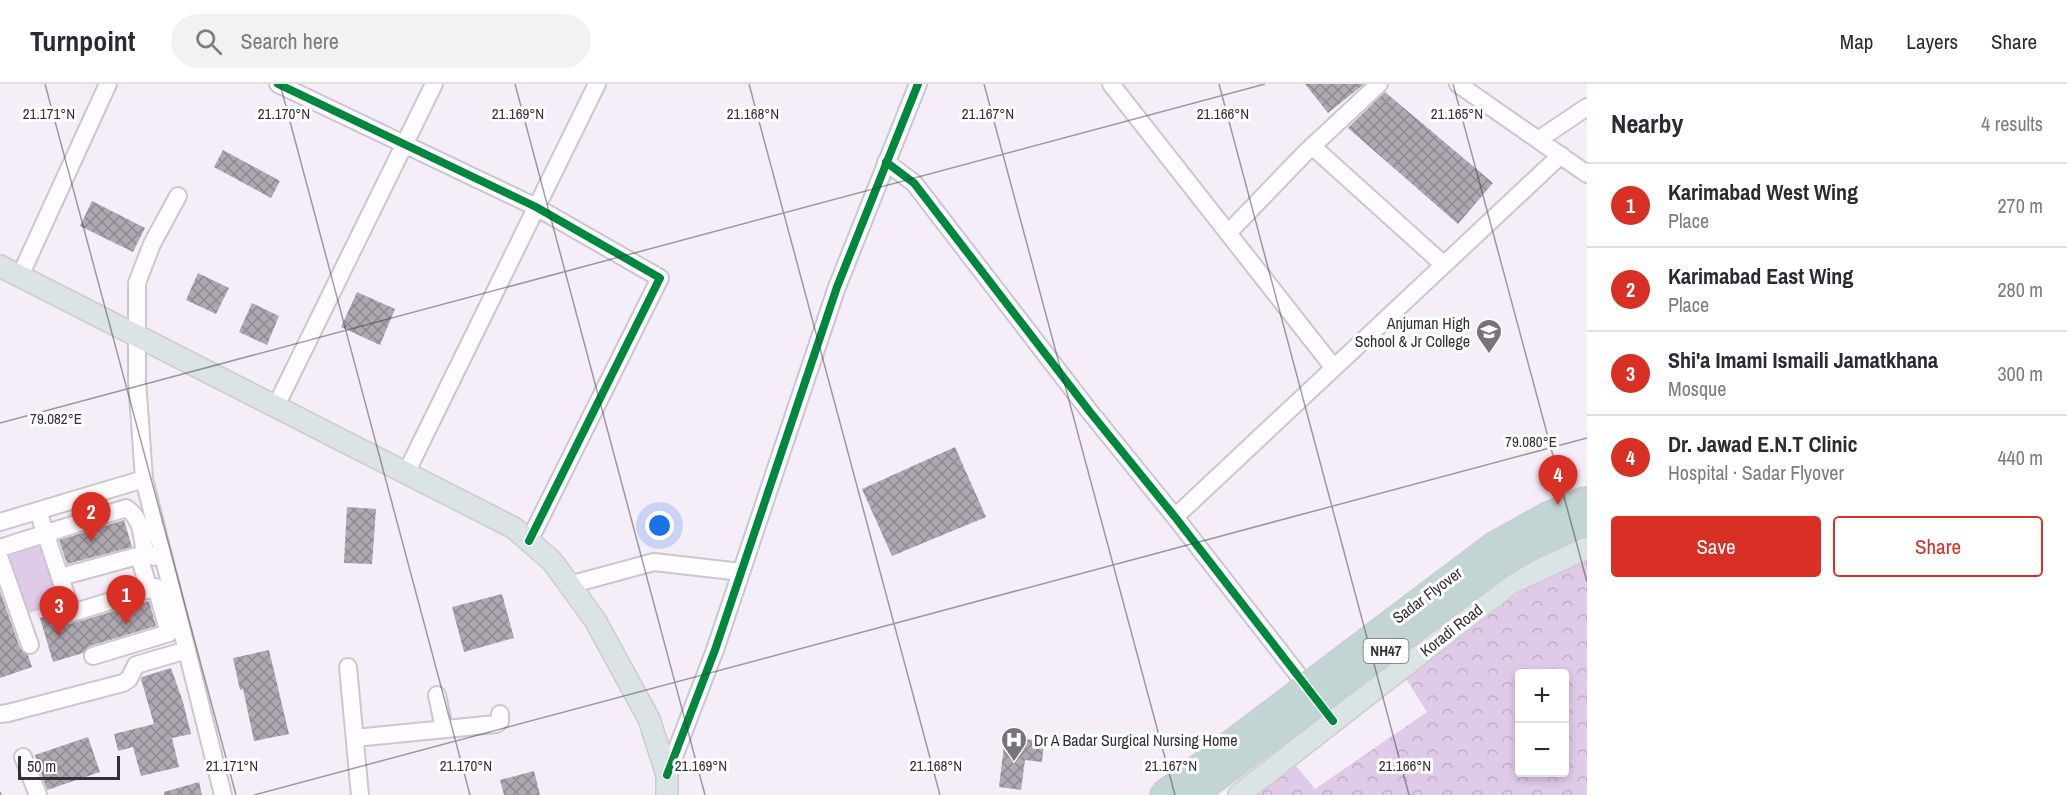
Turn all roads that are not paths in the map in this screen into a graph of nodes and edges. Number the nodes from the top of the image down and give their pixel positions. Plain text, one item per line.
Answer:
1 (108, 84) edge
2 (278, 84) edge
3 (434, 84) edge
4 (597, 84) edge
5 (918, 84) edge
6 (1111, 84) edge
7 (1379, 84) edge
8 (1458, 84) edge
9 (1587, 107) edge
10 (1538, 140) junction
11 (404, 144) junction
12 (1312, 146) junction
13 (1561, 155) junction
14 (886, 162) junction
15 (1587, 174) edge
16 (178, 196) dead end
17 (536, 207) junction
18 (1228, 233) junction
19 (1444, 265) junction
20 (0, 266) edge
21 (20, 276) junction
22 (138, 336) junction
23 (1334, 368) junction
24 (276, 406) junction
25 (406, 473) junction
26 (144, 479) junction
27 (1587, 499) edge
28 (38, 511) junction
29 (1587, 514) edge
30 (1175, 517) junction
31 (1587, 521) edge
32 (0, 522) edge
33 (1587, 528) edge
34 (46, 533) junction
35 (529, 541) junction
36 (0, 548) edge
37 (1587, 548) edge
38 (142, 555) junction
39 (0, 559) edge
40 (165, 562) junction
41 (741, 572) junction
42 (60, 577) junction
43 (569, 585) junction
44 (153, 588) junction
45 (30, 645) dead end
46 (187, 651) junction
47 (93, 656) dead end
48 (348, 667) dead end
49 (1311, 692) junction
50 (437, 694) dead end
51 (0, 714) edge
52 (500, 714) dead end
53 (1333, 721) junction
54 (444, 729) junction
55 (355, 738) junction
56 (23, 757) dead end
57 (667, 785) edge
58 (38, 795) edge
59 (223, 795) edge
60 (360, 795) edge
61 (1162, 795) edge
62 (1181, 795) edge
63 (1194, 795) edge
64 (1206, 795) edge
65 (1239, 795) edge

1 - 21 street
2 - 11 street
3 - 11 street
4 - 17 street
5 - 14 street
6 - 18 street
7 - 12 street
8 - 10 street
9 - 10 street
10 - 13 street
11 - 17 street
11 - 24 street
12 - 18 street
12 - 19 street
13 - 15 street
13 - 19 street
14 - 30 street
14 - 41 street
16 - 22 street
17 - 25 street
17 - 35 street
18 - 23 street
19 - 23 street
20 - 21 main road
21 - 22 main road
22 - 24 main road
22 - 26 street
23 - 30 street
24 - 25 main road
25 - 35 main road
26 - 28 street
26 - 40 street
27 - 61 highway, Sadar Flyover, bridge
28 - 32 street
28 - 34 street
29 - 49 main road, NH47
30 - 49 street
31 - 63 highway, Sadar Flyover / NH47, bridge
33 - 64 highway, Sadar Flyover
34 - 36 street
34 - 38 street
34 - 42 street
35 - 43 main road
37 - 53 main road, Koradi Road / NH47
38 - 40 street
38 - 42 street
38 - 44 street
39 - 45 street
40 - 44 street
40 - 46 street
41 - 43 street
41 - 57 street
42 - 44 street
43 - 57 main road
44 - 47 street
46 - 51 street
46 - 59 street
48 - 55 street
49 - 53 street
49 - 62 main road
50 - 54 street
52 - 54 street
53 - 65 main road, Koradi Road
54 - 55 street
55 - 60 street
56 - 58 street

